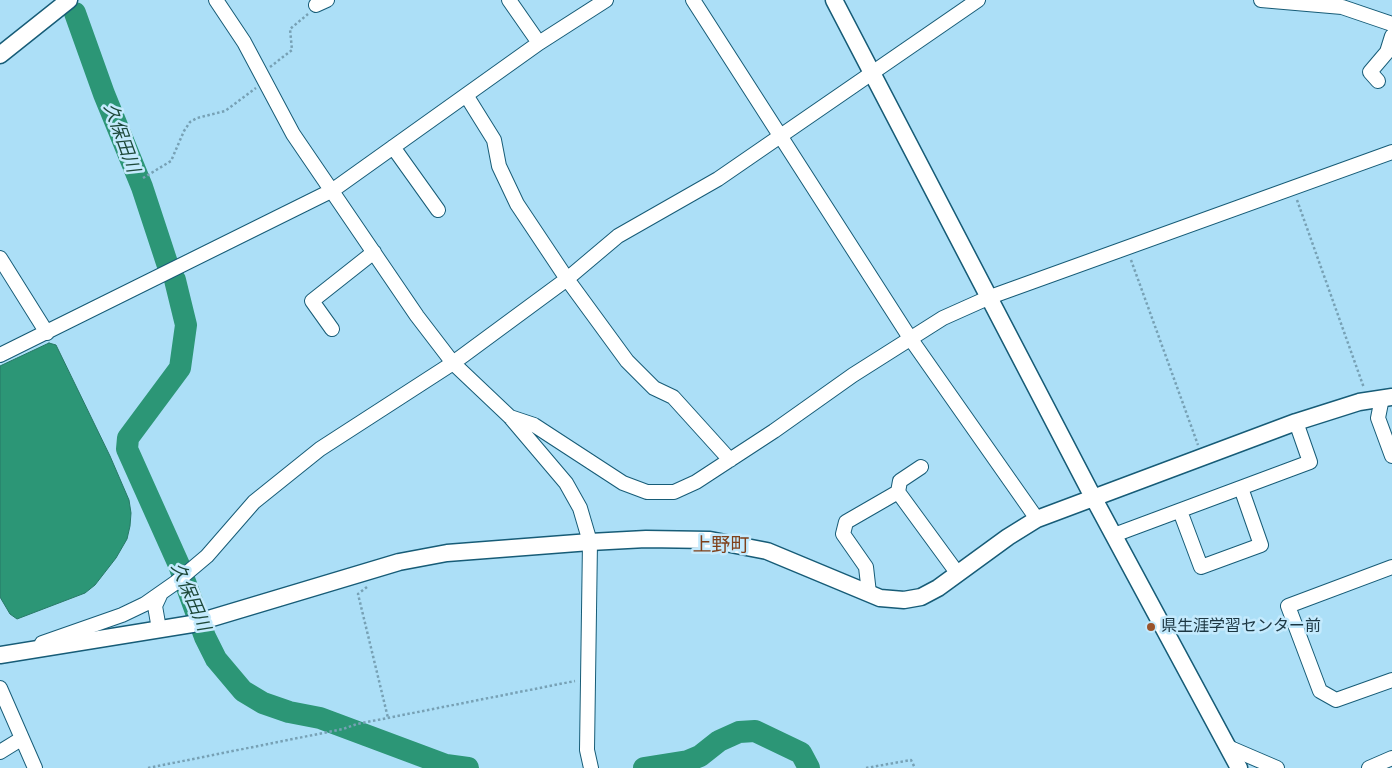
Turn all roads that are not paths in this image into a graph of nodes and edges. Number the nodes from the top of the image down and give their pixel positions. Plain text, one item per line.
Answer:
1 (69, 0) edge
2 (216, 0) edge
3 (509, 0) edge
4 (606, 0) edge
5 (693, 0) edge
6 (834, 0) edge
7 (978, 0) edge
8 (1261, 0) edge
9 (1392, 24) edge
10 (1392, 36) edge
11 (539, 43) junction
12 (0, 55) edge
13 (872, 73) junction
14 (1371, 73) dead end
15 (466, 95) junction
16 (779, 135) junction
17 (393, 147) junction
18 (1392, 152) edge
19 (333, 190) junction
20 (438, 210) dead end
21 (374, 252) junction
22 (0, 258) edge
23 (567, 279) junction
24 (990, 297) junction
25 (332, 329) dead end
26 (48, 333) junction
27 (910, 338) junction
28 (0, 355) edge
29 (453, 363) junction
30 (1382, 398) edge
31 (510, 417) junction
32 (1296, 422) junction
33 (1392, 456) edge
34 (730, 460) junction
35 (921, 467) dead end
36 (1242, 488) junction
37 (898, 492) junction
38 (1094, 497) junction
39 (1180, 511) junction
40 (1037, 519) junction
41 (1114, 535) junction
42 (590, 542) junction
43 (1392, 567) edge
44 (958, 574) junction
45 (161, 593) junction
46 (869, 593) junction
47 (159, 629) junction
48 (24, 650) junction
49 (0, 655) edge
50 (1392, 680) edge
51 (0, 688) edge
52 (22, 739) junction
53 (1228, 747) junction
54 (0, 752) edge
55 (1392, 758) edge
56 (1269, 767) edge
57 (34, 768) edge
58 (591, 768) edge
59 (1239, 768) edge
60 (1368, 768) edge

1 - 12 street
2 - 19 street
3 - 11 street
4 - 11 street
5 - 16 street
6 - 13 street
7 - 13 street
8 - 9 street
10 - 14 street
11 - 15 street
13 - 16 street
13 - 24 street
15 - 17 street
15 - 23 street
16 - 23 street
16 - 27 street
17 - 19 street
17 - 20 street
18 - 24 street
19 - 21 street
19 - 26 street
21 - 25 street
21 - 29 street
22 - 26 street
23 - 29 street
23 - 34 street
24 - 27 street
24 - 38 street
26 - 28 street
27 - 34 street
27 - 40 street
29 - 31 street
29 - 45 street
30 - 32 street
30 - 33 street
31 - 34 street
31 - 42 street
32 - 36 street
32 - 38 street
35 - 37 street
36 - 39 street
36 - 39 street
37 - 44 street
37 - 46 street
38 - 40 street
38 - 41 street
39 - 41 street
40 - 44 street
41 - 53 street
42 - 46 street
42 - 47 street
42 - 58 street
43 - 50 street
44 - 46 street
45 - 47 street
45 - 48 street
47 - 48 street
48 - 49 street
51 - 52 street
52 - 54 street
52 - 57 street
53 - 56 street
53 - 59 street
55 - 60 street

